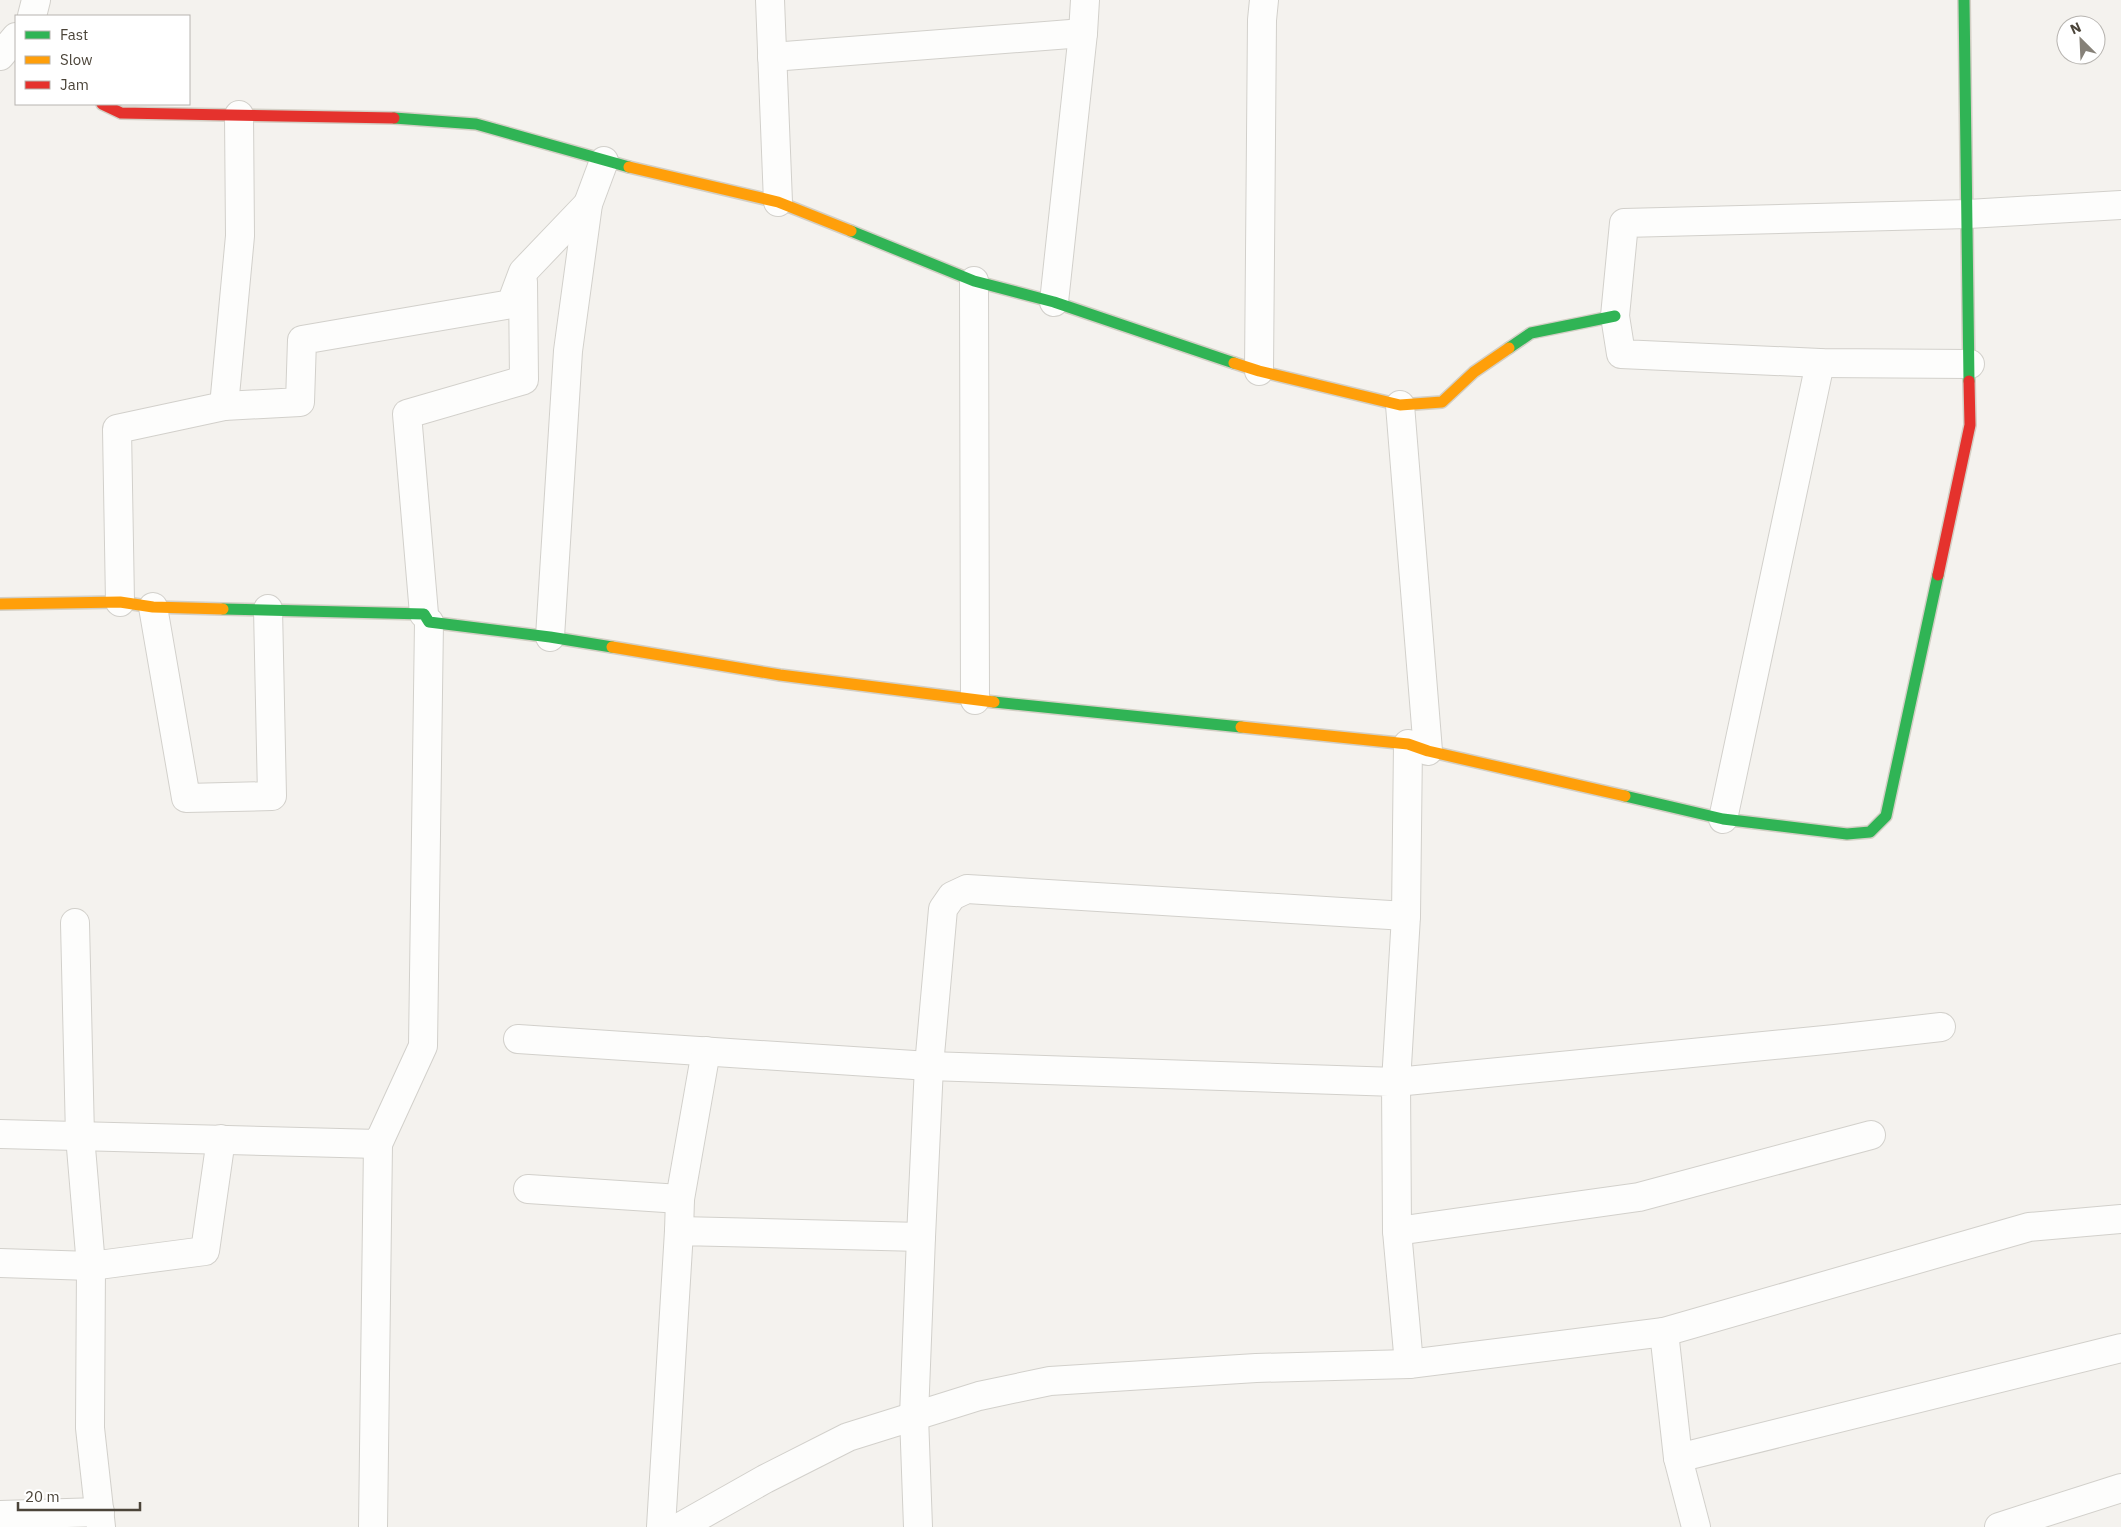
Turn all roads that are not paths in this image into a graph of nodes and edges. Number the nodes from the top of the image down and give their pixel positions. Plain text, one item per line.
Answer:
1 (36, 0) edge
2 (770, 0) edge
3 (1085, 0) edge
4 (1264, 0) edge
5 (1964, 0) edge
6 (32, 15) edge
7 (1083, 33) junction
8 (15, 38) edge
9 (0, 56) edge
10 (772, 57) junction
11 (15, 64) edge
12 (104, 105) edge
13 (240, 115) junction
14 (604, 161) junction
15 (778, 202) junction
16 (588, 204) junction
17 (2121, 205) edge
18 (1968, 214) junction
19 (523, 272) junction
20 (974, 281) junction
21 (1054, 302) junction
22 (1615, 316) junction
23 (1820, 363) junction
24 (1970, 364) junction
25 (1259, 371) junction
26 (1400, 405) junction
27 (224, 406) junction
28 (120, 602) junction
29 (0, 604) edge
30 (153, 607) junction
31 (268, 609) junction
32 (426, 618) junction
33 (550, 637) junction
34 (975, 700) junction
35 (1418, 748) junction
36 (1722, 819) junction
37 (1406, 916) junction
38 (75, 923) dead end
39 (1941, 1027) dead end
40 (518, 1039) dead end
41 (706, 1051) junction
42 (929, 1066) junction
43 (1396, 1082) junction
44 (0, 1134) edge
45 (1871, 1135) dead end
46 (80, 1136) junction
47 (221, 1139) junction
48 (378, 1144) junction
49 (528, 1189) dead end
50 (680, 1199) junction
51 (2121, 1219) edge
52 (679, 1231) junction
53 (1397, 1231) junction
54 (921, 1237) junction
55 (0, 1263) edge
56 (91, 1266) junction
57 (1664, 1332) junction
58 (2121, 1348) edge
59 (1409, 1364) junction
60 (914, 1416) junction
61 (1678, 1458) junction
62 (2121, 1488) edge
63 (0, 1515) edge
64 (101, 1519) edge
65 (373, 1527) edge
66 (661, 1527) edge
67 (680, 1527) edge
68 (918, 1527) edge
69 (1696, 1527) edge
70 (1999, 1527) edge

1 - 6 street
2 - 10 street
3 - 7 street
4 - 25 street
5 - 18 street
7 - 10 street
7 - 21 street
8 - 9 street
9 - 11 street
10 - 15 street
12 - 13 street
13 - 14 street
13 - 27 street
14 - 15 street
14 - 16 street
15 - 20 street
16 - 19 street
16 - 33 street
17 - 18 street
18 - 22 street
18 - 24 street
19 - 27 street
19 - 32 street
20 - 21 street
20 - 34 street
21 - 25 street
22 - 23 street
22 - 26 street
23 - 24 street
23 - 36 street
24 - 36 street
25 - 26 street
26 - 35 street
27 - 28 street
28 - 29 street
28 - 30 street
30 - 31 street
30 - 31 street
31 - 32 street
32 - 33 street
32 - 48 street
33 - 34 street
34 - 35 street
35 - 36 street
35 - 37 street
37 - 42 street
37 - 43 street
38 - 46 street
39 - 43 street
40 - 41 street
41 - 42 street
41 - 50 street
42 - 43 street
42 - 54 street
43 - 53 street
44 - 46 street
45 - 53 street
46 - 47 street
46 - 56 street
47 - 48 street
47 - 56 street
48 - 65 street
49 - 50 street
50 - 52 street
51 - 57 street
52 - 54 street
52 - 66 street
53 - 59 street
54 - 60 street
55 - 56 street
56 - 64 street
57 - 59 street
57 - 61 street
58 - 61 street
59 - 60 street
60 - 67 street
60 - 68 street
61 - 69 street
62 - 70 street
63 - 64 street

